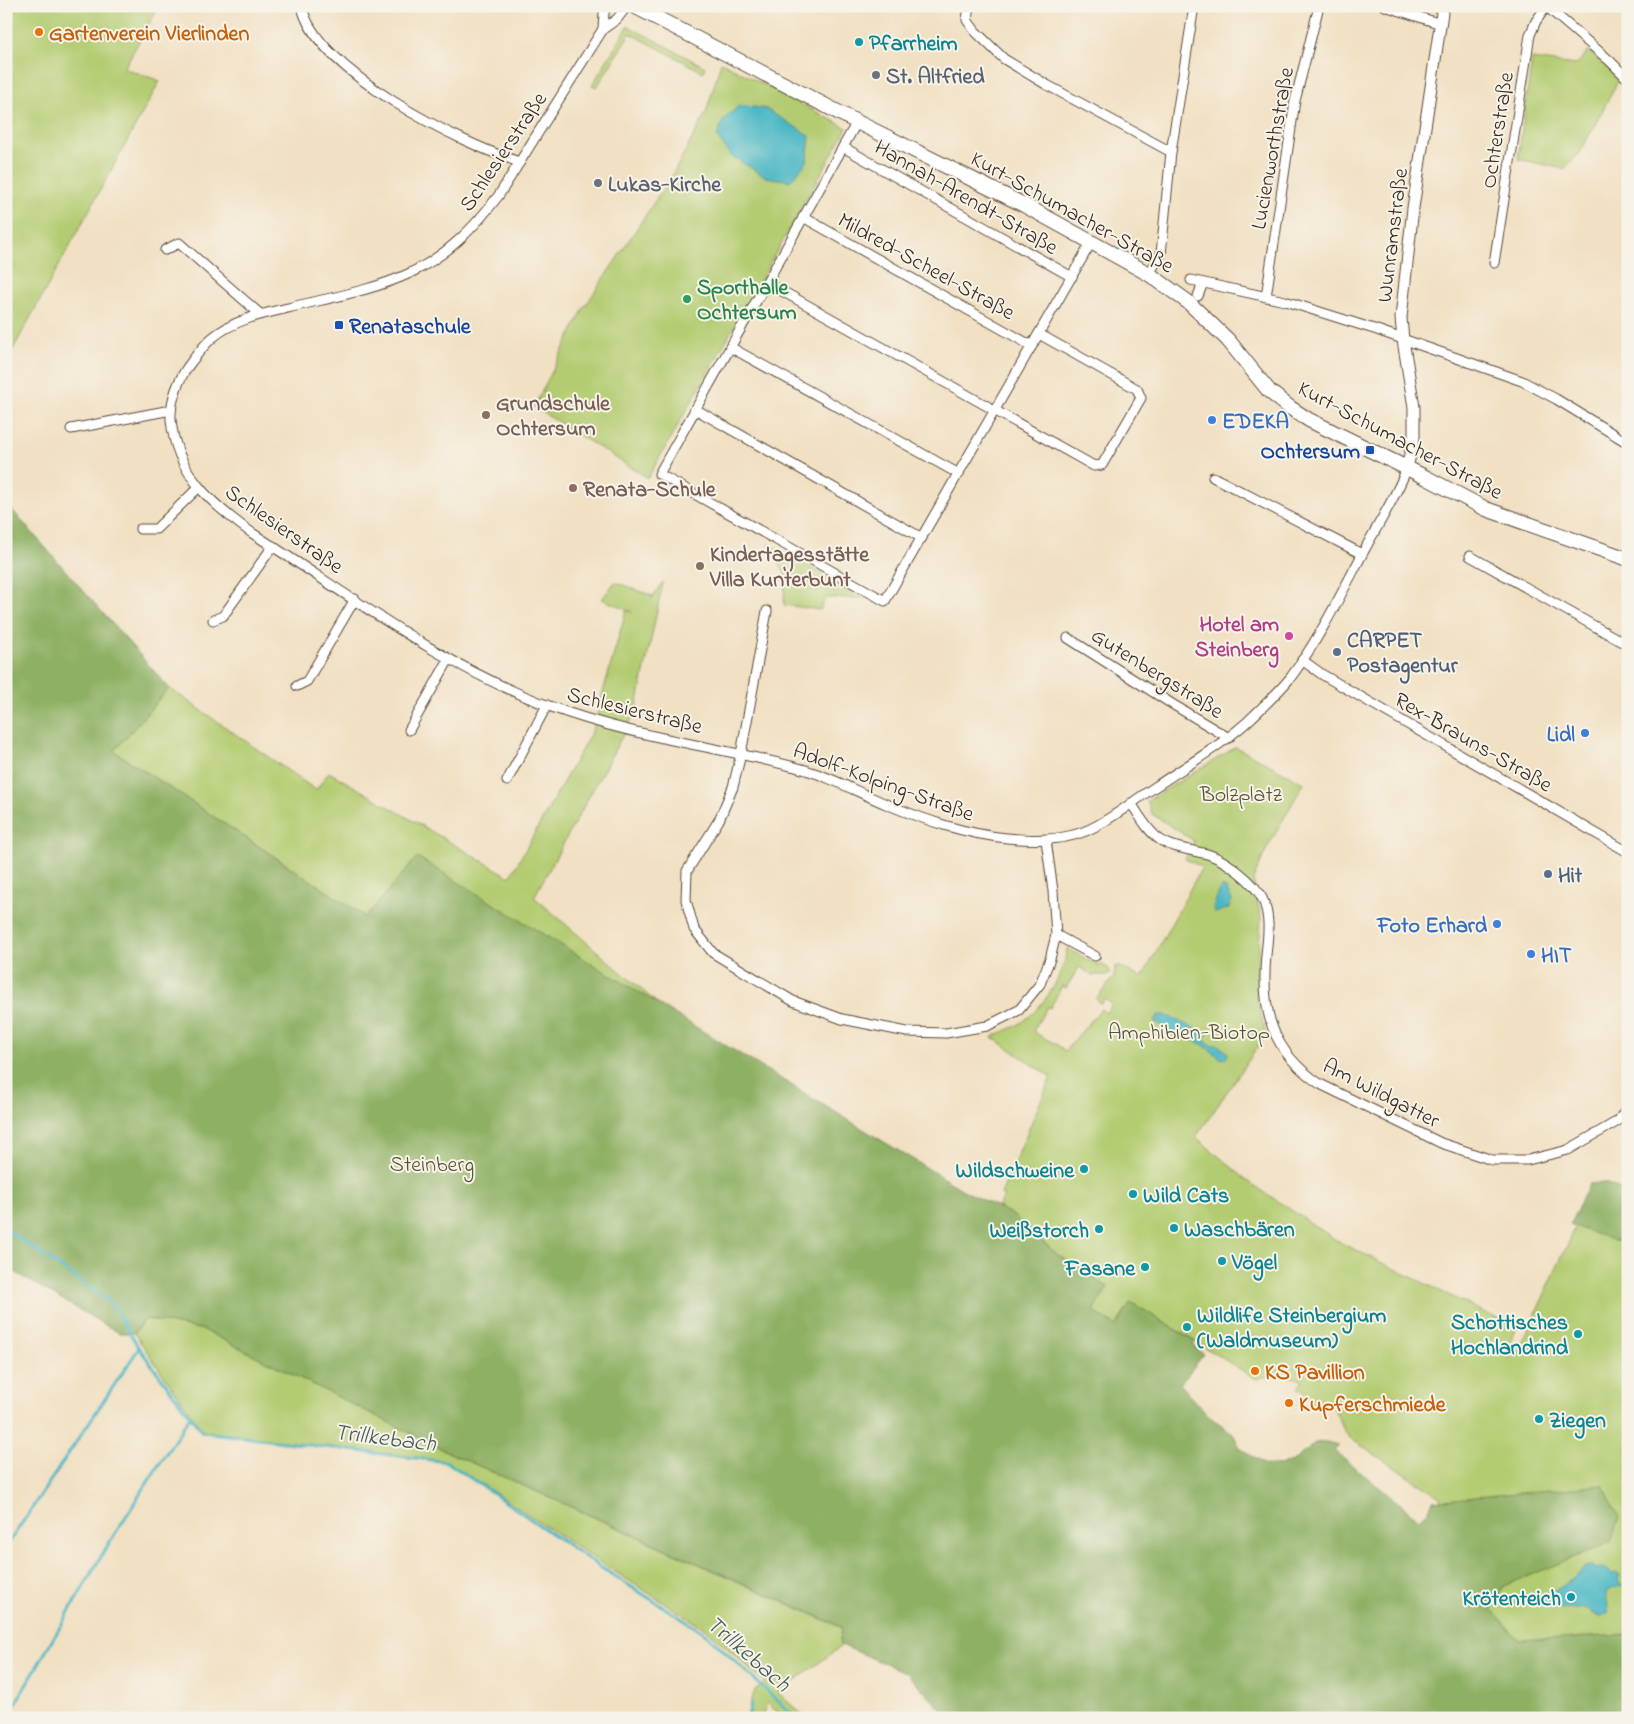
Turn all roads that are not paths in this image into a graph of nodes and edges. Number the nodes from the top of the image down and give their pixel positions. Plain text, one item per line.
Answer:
1 (302, 6) edge
2 (606, 6) edge
3 (627, 6) edge
4 (634, 6) edge
5 (969, 6) edge
6 (1194, 6) edge
7 (1319, 6) edge
8 (1385, 6) edge
9 (1443, 6) edge
10 (1546, 7) edge
11 (654, 12) edge
12 (1441, 24) junction
13 (603, 29) junction
14 (1628, 79) edge
15 (857, 122) junction
16 (843, 147) junction
17 (1171, 152) junction
18 (520, 162) junction
19 (803, 217) junction
20 (1092, 241) junction
21 (165, 250) dead end
22 (1494, 263) dead end
23 (1149, 274) junction
24 (1072, 277) junction
25 (1191, 280) dead end
26 (766, 282) junction
27 (1203, 283) junction
28 (1198, 296) dead end
29 (1266, 296) junction
30 (260, 314) junction
31 (1040, 334) junction
32 (1403, 340) junction
33 (1032, 346) junction
34 (730, 347) junction
35 (695, 409) junction
36 (170, 410) junction
37 (996, 410) junction
38 (71, 428) dead end
39 (1628, 443) edge
40 (1407, 468) junction
41 (959, 474) junction
42 (1213, 477) dead end
43 (199, 487) junction
44 (140, 530) dead end
45 (922, 538) junction
46 (272, 546) junction
47 (1362, 554) junction
48 (1470, 556) dead end
49 (1628, 559) edge
50 (355, 599) junction
51 (767, 611) dead end
52 (214, 620) dead end
53 (1068, 638) dead end
54 (1628, 645) edge
55 (449, 659) junction
56 (1302, 660) junction
57 (298, 686) dead end
58 (547, 705) junction
59 (409, 730) dead end
60 (1228, 738) junction
61 (741, 754) junction
62 (507, 781) dead end
63 (1131, 803) junction
64 (1046, 840) junction
65 (1628, 852) edge
66 (1056, 936) junction
67 (1094, 956) dead end
68 (1628, 1107) edge

1 - 18 street
2 - 13 street, Schlesierstraße
3 - 13 street, Schlesierstraße
4 - 11 main road, Kurt-Schumacher-Straße
5 - 17 street
6 - 17 street
7 - 29 street, Lucienworthstraße
8 - 12 street
9 - 12 street, Wunramstraße
10 - 14 street
10 - 22 street, Ochterstraße
11 - 15 main road, Kurt-Schumacher-Straße
12 - 32 street, Wunramstraße
13 - 18 street, Schlesierstraße
15 - 16 street
15 - 20 main road, Kurt-Schumacher-Straße
16 - 19 street
16 - 24 street, Hannah-Arendt-Straße
17 - 23 street
18 - 30 street, Schlesierstraße
19 - 26 street
19 - 33 street, Mildred-Scheel-Straße
20 - 23 main road, Kurt-Schumacher-Straße
20 - 24 street
21 - 30 street
23 - 40 main road, Kurt-Schumacher-Straße
24 - 31 street
25 - 27 street
26 - 34 street
26 - 37 street
27 - 28 street
27 - 29 street
29 - 32 street
30 - 36 street, Schlesierstraße
31 - 33 street
31 - 37 street
32 - 39 street
32 - 40 street, Wunramstraße
33 - 37 street
34 - 35 street
34 - 41 street
35 - 45 street
35 - 45 street
36 - 38 street
36 - 43 street, Schlesierstraße
37 - 41 street
40 - 47 street, Adolf-Kolping-Straße
40 - 49 main road, Kurt-Schumacher-Straße
41 - 45 street
42 - 47 street
43 - 44 street
43 - 46 street, Schlesierstraße
46 - 50 street, Schlesierstraße
46 - 52 street
47 - 56 street, Adolf-Kolping-Straße
48 - 54 street
50 - 55 street, Schlesierstraße
50 - 57 street
51 - 61 street
53 - 60 street, Gutenbergstraße
55 - 58 street, Schlesierstraße
55 - 59 street
56 - 60 street, Adolf-Kolping-Straße
56 - 65 street, Rex-Brauns-Straße
58 - 61 street, Schlesierstraße
58 - 62 street
60 - 63 street, Adolf-Kolping-Straße
61 - 64 street, Adolf-Kolping-Straße
61 - 66 street
63 - 64 street, Adolf-Kolping-Straße
63 - 68 street, Am Wildgatter
64 - 66 street
66 - 67 street

